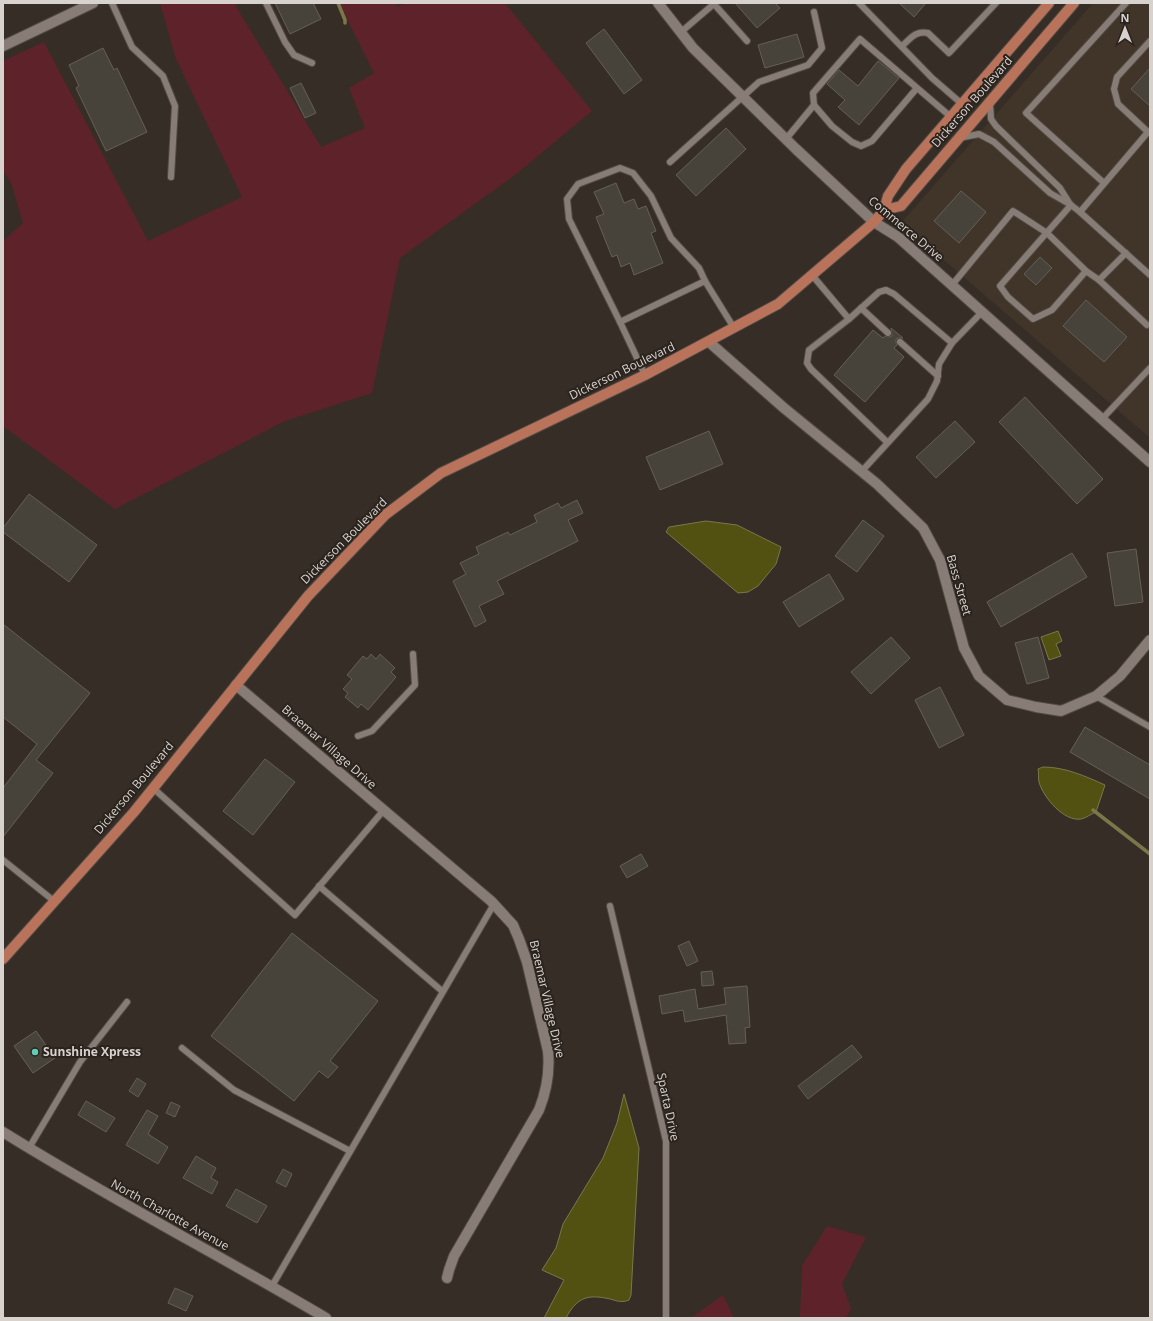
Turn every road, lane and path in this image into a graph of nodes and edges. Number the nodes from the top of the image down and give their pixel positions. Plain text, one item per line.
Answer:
1 (93, 3) edge
2 (112, 3) edge
3 (266, 3) edge
4 (658, 3) edge
5 (714, 3) edge
6 (859, 3) edge
7 (996, 3) edge
8 (1049, 3) edge
9 (1074, 3) edge
10 (1126, 3) edge
11 (814, 12) dead end
12 (681, 32) junction
13 (748, 40) dead end
14 (1150, 41) edge
15 (3, 46) edge
16 (902, 46) junction
17 (312, 63) dead end
18 (917, 88) junction
19 (742, 96) junction
20 (990, 102) junction
21 (962, 104) junction
22 (814, 105) junction
23 (951, 117) junction
24 (1149, 133) edge
25 (958, 138) junction
26 (786, 139) junction
27 (670, 162) dead end
28 (171, 178) dead end
29 (1104, 183) junction
30 (1071, 205) junction
31 (884, 210) junction
32 (1080, 212) junction
33 (874, 222) junction
34 (1047, 233) junction
35 (1126, 253) junction
36 (1086, 270) junction
37 (1149, 273) edge
38 (812, 275) junction
39 (705, 280) junction
40 (1099, 280) junction
41 (952, 285) junction
42 (861, 308) junction
43 (982, 312) junction
44 (849, 319) junction
45 (620, 322) junction
46 (1147, 326) dead end
47 (734, 328) junction
48 (888, 333) dead end
49 (709, 342) junction
50 (900, 342) dead end
51 (952, 343) junction
52 (1150, 368) edge
53 (645, 375) junction
54 (938, 376) junction
55 (1102, 419) junction
56 (887, 442) junction
57 (1150, 462) edge
58 (861, 472) junction
59 (1150, 640) edge
60 (413, 654) dead end
61 (236, 685) junction
62 (1096, 696) junction
63 (1150, 727) edge
64 (358, 736) dead end
65 (153, 788) junction
66 (383, 811) junction
67 (3, 860) edge
68 (319, 886) junction
69 (54, 901) junction
70 (494, 904) junction
71 (610, 906) dead end
72 (3, 959) edge
73 (442, 991) junction
74 (127, 1002) dead end
75 (182, 1048) dead end
76 (3, 1132) edge
77 (29, 1148) junction
78 (350, 1151) junction
79 (447, 1278) dead end
80 (272, 1286) junction
81 (326, 1318) edge
82 (666, 1318) edge

1 - 15 street
2 - 28 lane
3 - 17 lane
4 - 12 street, Commerce Drive
5 - 12 lane
5 - 13 lane
6 - 16 lane
7 - 16 lane
8 - 21 main road, Dickerson Boulevard
9 - 20 main road, Dickerson Boulevard
10 - 29 lane
11 - 19 lane
12 - 19 street, Commerce Drive
14 - 24 lane
16 - 21 lane
18 - 22 lane
18 - 22 lane
18 - 23 lane
19 - 26 street, Commerce Drive
19 - 27 lane
20 - 25 main road, Dickerson Boulevard
20 - 30 lane
21 - 23 main road, Dickerson Boulevard
22 - 26 lane
23 - 31 main road, Dickerson Boulevard
24 - 29 lane
25 - 30 lane
25 - 31 main road, Dickerson Boulevard
26 - 33 street, Commerce Drive
29 - 32 lane
30 - 32 lane
30 - 34 lane
31 - 33 main road, Dickerson Boulevard
32 - 35 lane
33 - 38 main road, Dickerson Boulevard
33 - 41 street, Commerce Drive
34 - 36 lane
34 - 36 lane
34 - 41 lane
35 - 37 lane
35 - 40 lane
36 - 40 lane
38 - 44 lane
38 - 47 main road, Dickerson Boulevard
39 - 45 lane
39 - 45 lane
39 - 47 lane
40 - 46 lane
41 - 43 street, Commerce Drive
42 - 44 lane
42 - 48 lane
42 - 51 lane
43 - 51 lane
43 - 55 street, Commerce Drive
44 - 56 lane
45 - 53 lane
47 - 49 main road, Dickerson Boulevard
49 - 53 main road, Dickerson Boulevard
49 - 58 street, Bass Street
50 - 54 lane
51 - 54 lane
52 - 55 lane
53 - 61 main road, Dickerson Boulevard
54 - 56 lane
55 - 57 street, Commerce Drive
56 - 58 lane
58 - 62 street, Bass Street
59 - 62 street, Bass Street
60 - 64 lane
61 - 65 main road, Dickerson Boulevard
61 - 66 street, Braemar Village Drive
62 - 63 lane
65 - 68 lane
65 - 69 main road, Dickerson Boulevard
66 - 68 lane
66 - 70 street, Braemar Village Drive
67 - 69 lane
68 - 73 lane
69 - 72 main road, Dickerson Boulevard
70 - 73 lane
70 - 79 street, Braemar Village Drive
71 - 82 lane, Sparta Drive
73 - 78 lane
74 - 77 lane
75 - 78 lane
76 - 77 street, North Charlotte Avenue
77 - 80 street, North Charlotte Avenue
78 - 80 lane
80 - 81 street, North Charlotte Avenue

